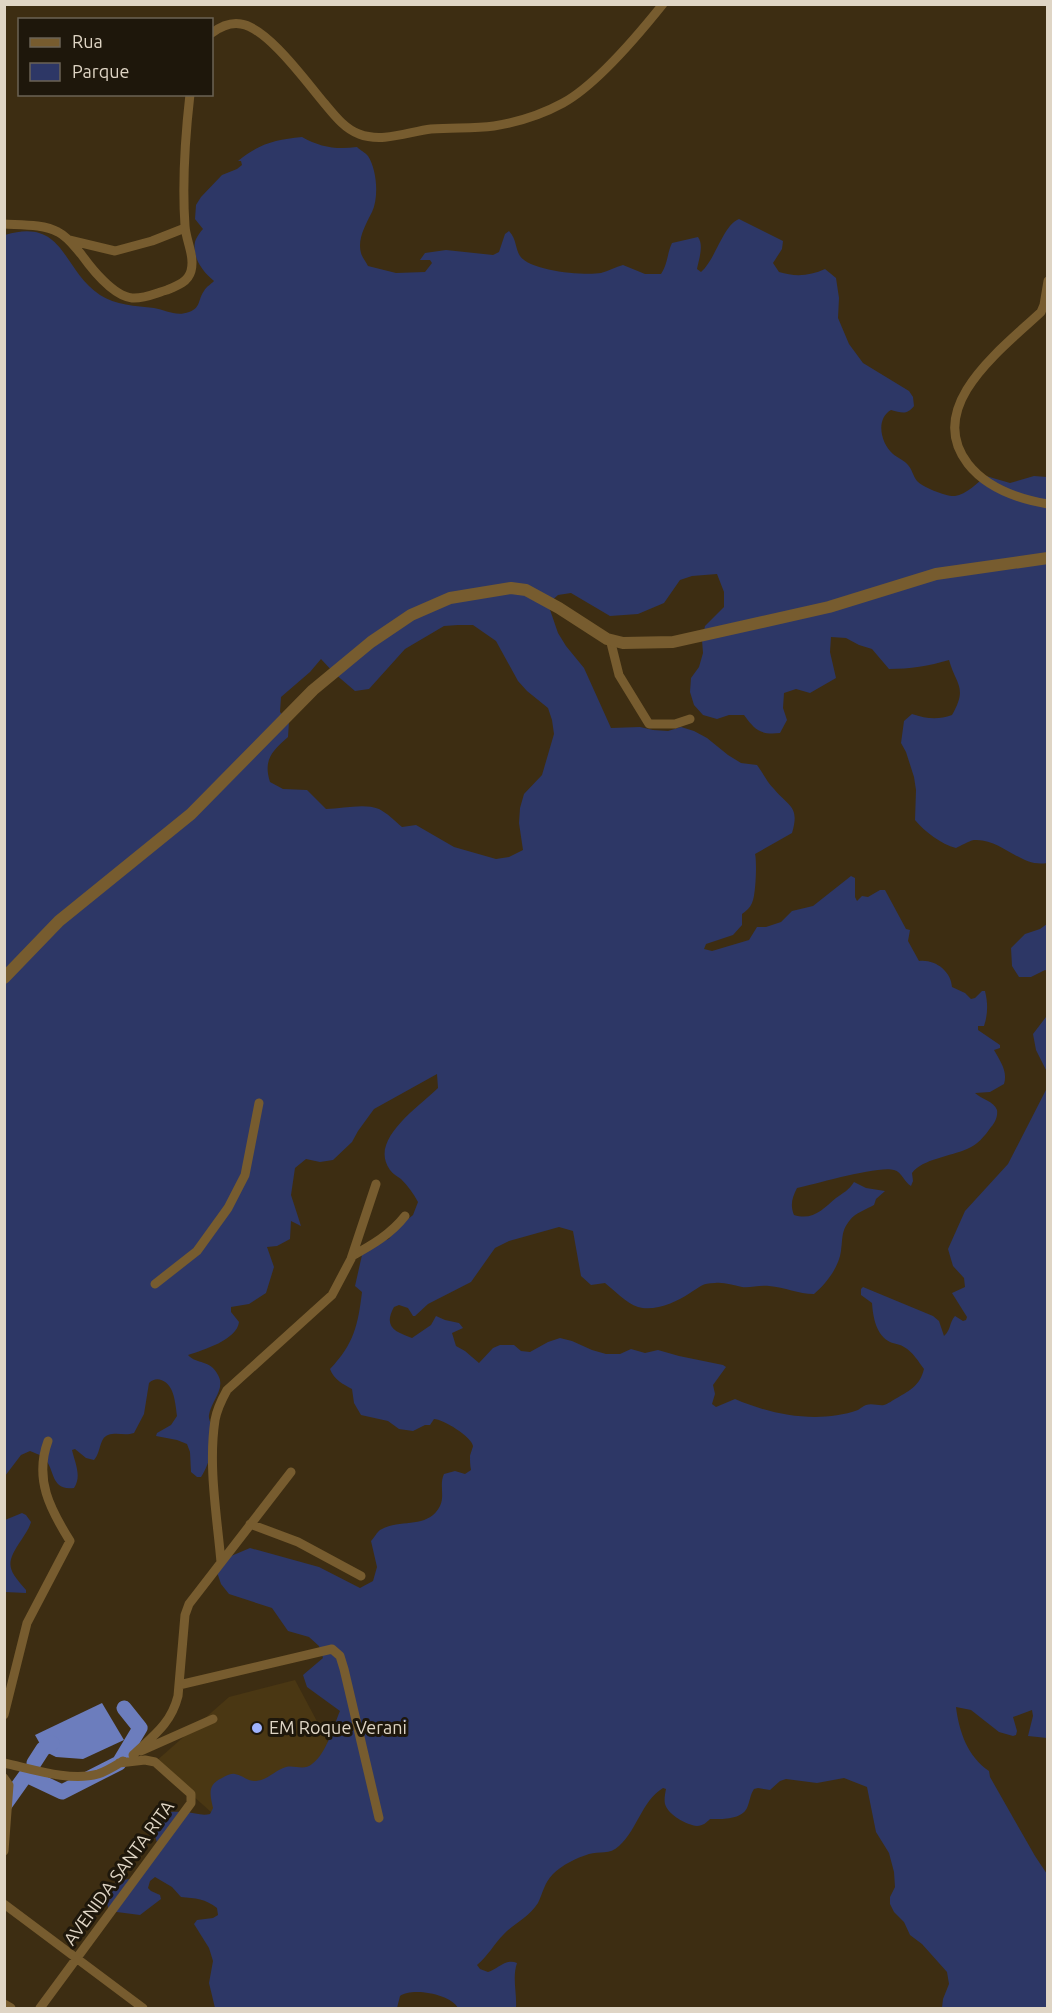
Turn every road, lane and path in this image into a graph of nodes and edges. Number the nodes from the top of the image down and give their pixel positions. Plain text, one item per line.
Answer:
1 (663, 4) edge
2 (213, 32) edge
3 (190, 96) edge
4 (4, 224) edge
5 (185, 228) junction
6 (69, 240) junction
7 (1047, 281) edge
8 (1047, 504) edge
9 (1047, 558) edge
10 (610, 639) junction
11 (690, 719) dead end
12 (4, 978) edge
13 (259, 1103) dead end
14 (376, 1184) dead end
15 (405, 1216) dead end
16 (352, 1256) junction
17 (155, 1284) dead end
18 (48, 1441) dead end
19 (291, 1472) dead end
20 (250, 1524) junction
21 (221, 1562) junction
22 (361, 1576) dead end
23 (179, 1685) junction
24 (4, 1715) edge
25 (213, 1719) dead end
26 (133, 1755) junction
27 (4, 1763) edge
28 (119, 1763) junction
29 (4, 1778) edge
30 (379, 1818) dead end
31 (4, 1851) edge
32 (4, 1904) edge
33 (76, 1960) junction
34 (4, 2004) edge
35 (11, 2008) edge
36 (40, 2008) edge
37 (143, 2008) edge

1 - 2 street
3 - 5 street
4 - 6 street
5 - 6 street
5 - 6 street
7 - 8 street
9 - 10 street
10 - 11 street
10 - 12 street
13 - 17 street
14 - 16 street
15 - 16 street
16 - 21 street
18 - 24 street
19 - 20 street
20 - 21 street
20 - 22 street
21 - 23 street
23 - 26 street
23 - 30 street
25 - 26 street
26 - 28 street
27 - 28 street
28 - 33 street, AVENIDA SANTA RITA
29 - 31 street
32 - 33 street
33 - 36 street, AVENIDA SANTA RITA
33 - 37 street
34 - 35 street

